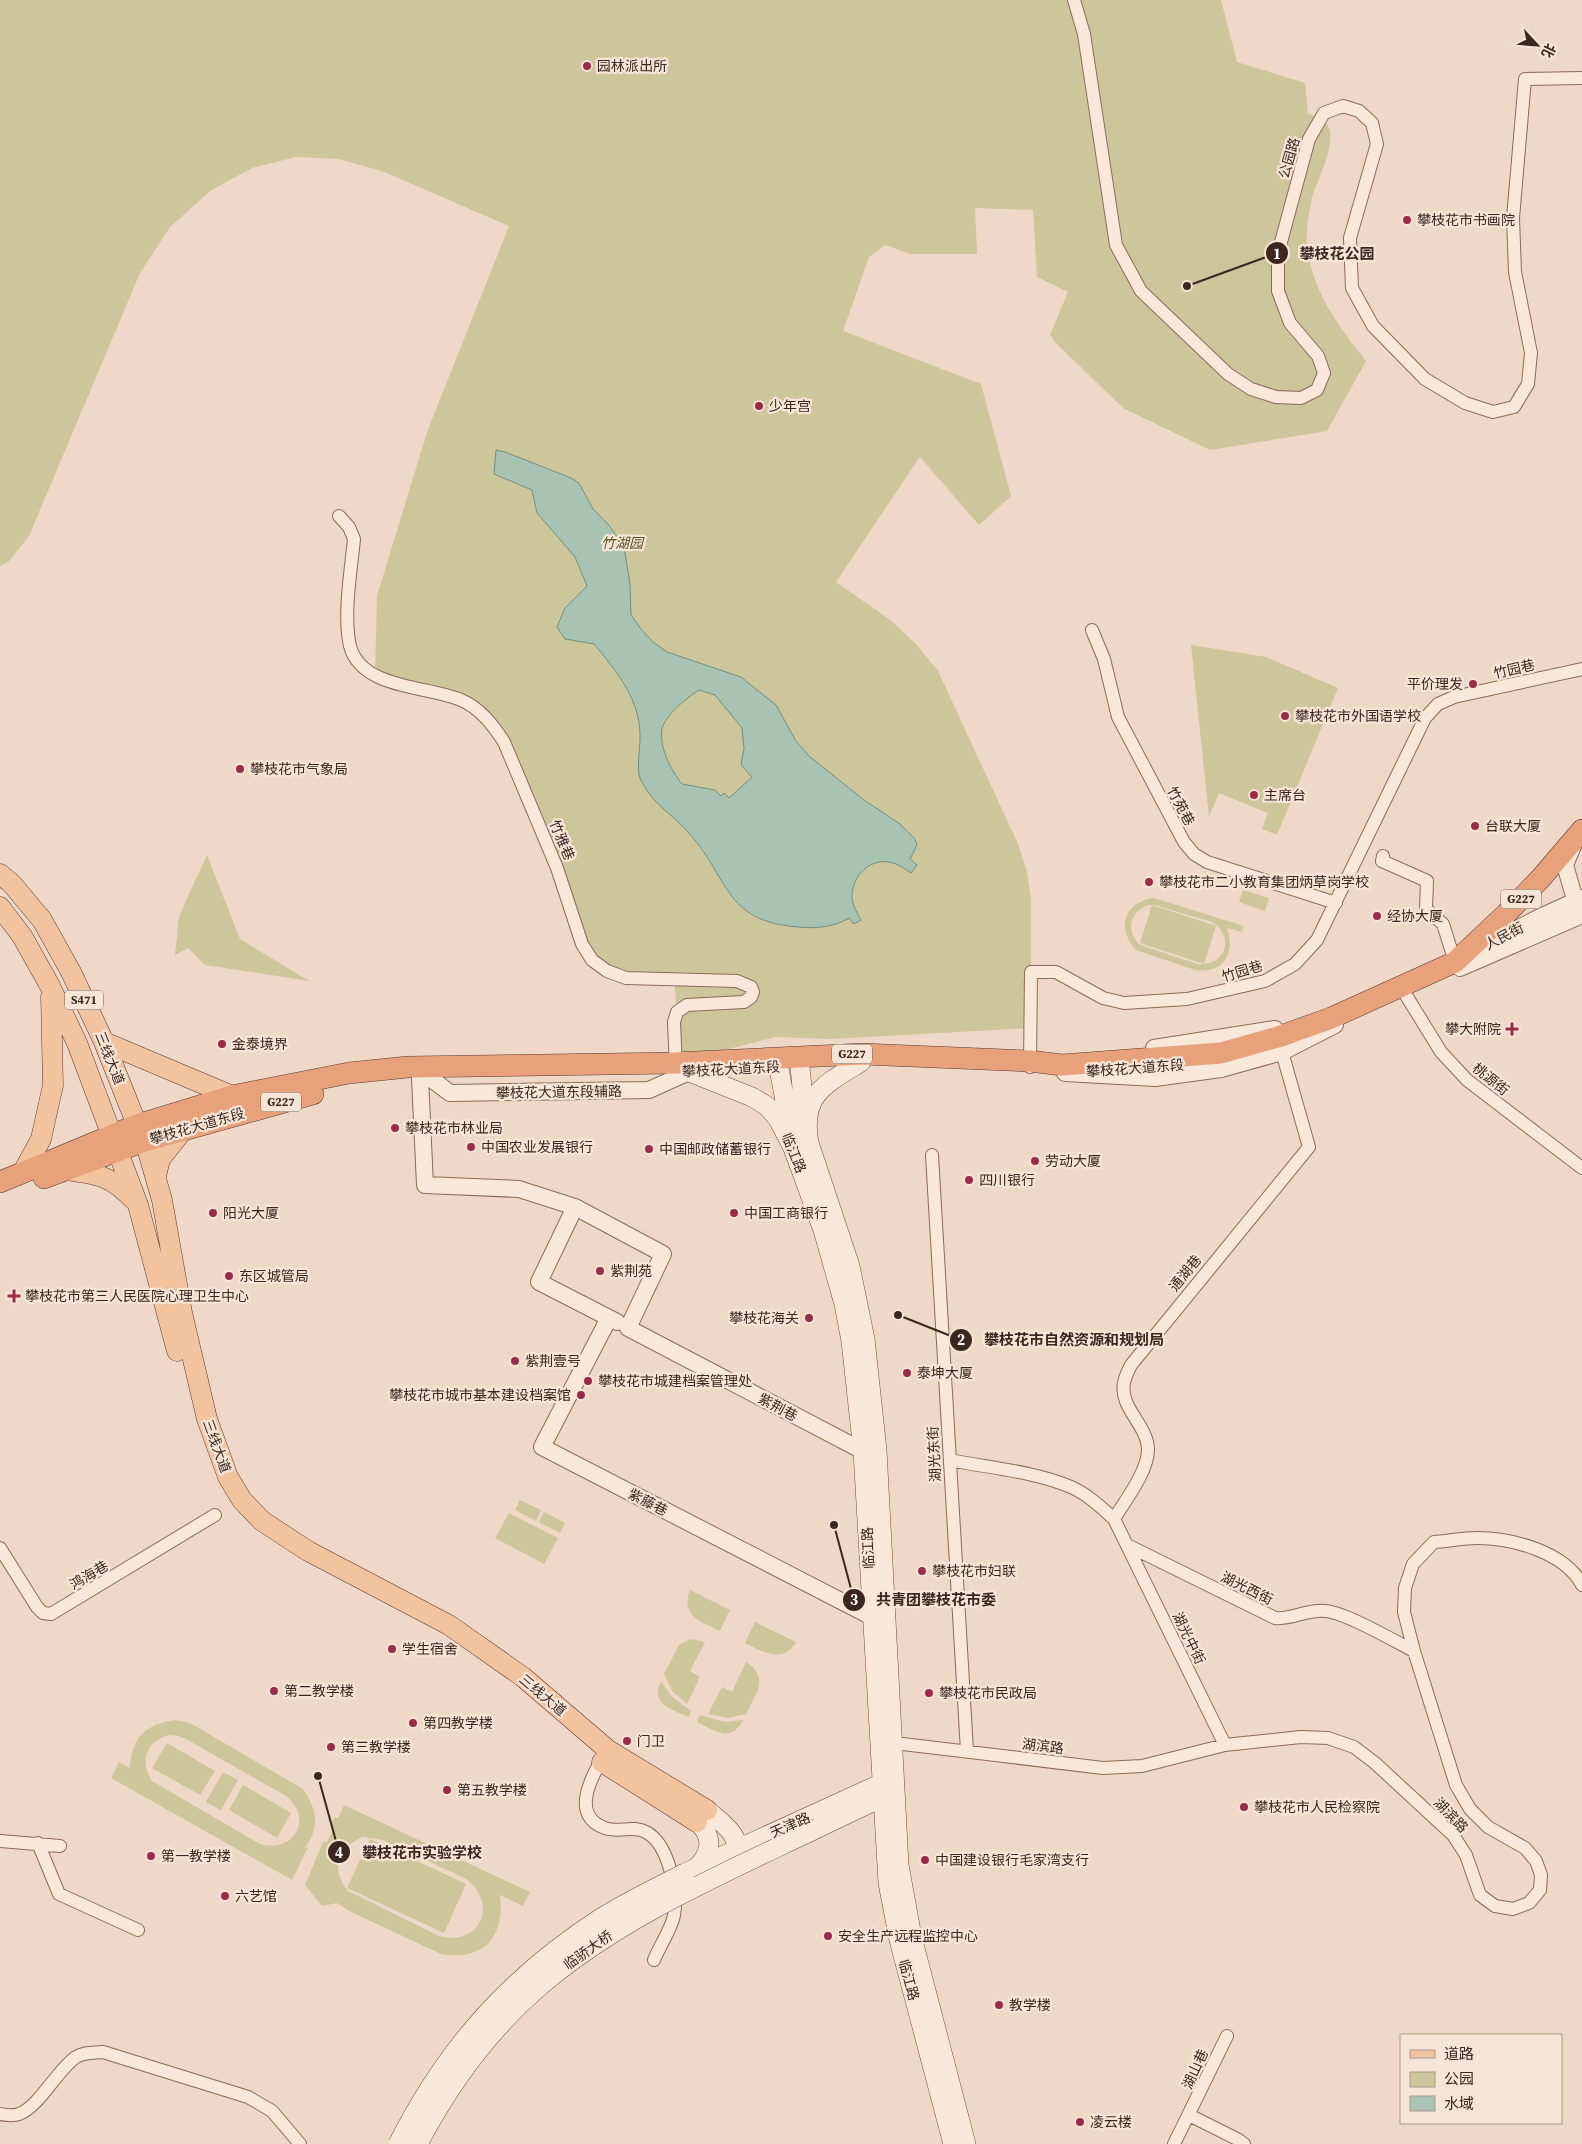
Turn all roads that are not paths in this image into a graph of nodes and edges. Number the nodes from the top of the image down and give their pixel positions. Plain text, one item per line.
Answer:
1 (1074, 0) edge
2 (1582, 78) edge
3 (339, 516) dead end
4 (1092, 630) dead end
5 (1582, 669) edge
6 (1581, 835) edge
7 (1383, 856) dead end
8 (1565, 865) junction
9 (0, 874) edge
10 (1336, 903) junction
11 (0, 907) edge
12 (1580, 910) edge
13 (1482, 947) junction
14 (1457, 965) junction
15 (50, 986) junction
16 (1404, 992) junction
17 (1333, 1022) junction
18 (104, 1042) junction
19 (1282, 1052) junction
20 (799, 1061) junction
21 (778, 1062) junction
22 (861, 1062) junction
23 (1030, 1065) junction
24 (680, 1069) junction
25 (1062, 1069) junction
26 (425, 1078) junction
27 (232, 1096) junction
28 (806, 1127) junction
29 (183, 1130) junction
30 (141, 1133) junction
31 (116, 1142) junction
32 (794, 1148) junction
33 (932, 1155) dead end
34 (1582, 1168) edge
35 (66, 1170) junction
36 (23, 1172) junction
37 (156, 1176) junction
38 (0, 1182) edge
39 (0, 1195) edge
40 (138, 1205) junction
41 (575, 1207) junction
42 (175, 1314) junction
43 (609, 1318) junction
44 (628, 1328) junction
45 (870, 1451) junction
46 (950, 1460) junction
47 (216, 1515) dead end
48 (1114, 1519) junction
49 (1127, 1545) junction
50 (0, 1548) edge
51 (1582, 1585) edge
52 (879, 1617) junction
53 (1414, 1650) junction
54 (886, 1741) junction
55 (1225, 1745) junction
56 (968, 1751) junction
57 (604, 1756) junction
58 (888, 1788) junction
59 (702, 1816) junction
60 (779, 1830) junction
61 (0, 1841) edge
62 (38, 1844) junction
63 (60, 1846) dead end
64 (733, 1860) junction
65 (692, 1869) junction
66 (138, 1930) dead end
67 (654, 1960) dead end
68 (1227, 2036) dead end
69 (0, 2114) edge
70 (1189, 2116) junction
71 (300, 2144) edge
72 (398, 2144) edge
73 (418, 2144) edge
74 (953, 2144) edge
75 (966, 2144) edge
76 (1174, 2144) edge
77 (1244, 2144) edge

1 - 2 street, 公园路
3 - 24 street, 竹雅巷
4 - 10 street, 竹苑巷
5 - 10 street, 竹园巷
6 - 8 highway, G227
6 - 14 highway, G227
7 - 14 street
8 - 12 street
8 - 13 highway, G227
9 - 18 main road, 三线大道 / S471
10 - 23 street, 竹园巷
11 - 15 main road, 三线大道 / S471
12 - 13 street, 人民街
12 - 14 street, 人民街
13 - 14 highway, G227
14 - 16 highway, 攀枝花大道东段 / G227
14 - 17 highway, 攀枝花大道东段 / G227
15 - 31 main road, 三线大道 / S471
15 - 36 main road
16 - 17 highway, 攀枝花大道东段 / G227
16 - 34 street, 桃源街
17 - 19 street, G227
17 - 25 highway, 攀枝花大道东段 / G227
18 - 27 main road
18 - 30 main road, 三线大道 / S471
19 - 25 street, G227
19 - 48 street, 通湖巷
20 - 21 highway, 攀枝花大道东段 / G227
20 - 22 highway, 攀枝花大道东段 / G227
20 - 23 highway, 攀枝花大道东段 / G227
20 - 28 main road
21 - 24 highway, 攀枝花大道东段 / G227
21 - 32 main road
22 - 23 highway, 攀枝花大道东段 / G227
22 - 28 main road, 临江路
23 - 25 highway, 攀枝花大道东段 / G227
24 - 26 highway, 攀枝花大道东段 / G227
24 - 27 highway, 攀枝花大道东段 / G227
24 - 32 main road, 临江路
26 - 29 highway, 攀枝花大道东段 / G227
26 - 41 street
27 - 30 highway, 攀枝花大道东段 / G227
28 - 45 main road, 临江路
29 - 30 highway, 攀枝花大道东段 / G227
29 - 37 main road
30 - 31 highway, 攀枝花大道东段 / G227
30 - 37 main road, 三线大道
31 - 35 highway, 攀枝花大道东段 / G227
31 - 36 highway, 攀枝花大道东段 / G227
31 - 40 main road, 三线大道
32 - 45 main road, 临江路
33 - 46 street, 湖光东街
35 - 39 highway, 攀枝花大道东段 / G227
35 - 40 main road
36 - 38 highway, 攀枝花大道东段 / G227
37 - 42 main road, 三线大道
40 - 42 main road, 三线大道
41 - 43 street, 紫荆巷
41 - 44 street
42 - 57 main road, 三线大道
43 - 44 street, 紫荆巷
43 - 52 street, 紫藤巷
44 - 45 street, 紫荆巷
45 - 52 main road, 临江路
46 - 48 street
46 - 56 street, 湖光东街
47 - 50 street, 鸿海巷
48 - 49 street, 湖光中街
49 - 53 street, 湖光西街
49 - 55 street, 湖光中街
51 - 53 street, 湖滨路
52 - 54 main road, 临江路
53 - 55 street, 湖滨路
54 - 56 street, 湖滨路
54 - 58 main road, 临江路
55 - 56 street, 湖滨路
57 - 59 main road, 三线大道
57 - 67 street
58 - 60 main road, 天津路
58 - 64 main road, 临骄大桥, bridge
58 - 74 main road, 临江路
58 - 75 main road, 临江路
59 - 60 main road
59 - 64 main road
59 - 65 main road
60 - 64 main road, 天津路
61 - 62 street
62 - 63 street
62 - 66 street
64 - 65 main road, 天津路
64 - 73 main road, 临骄大桥, bridge
65 - 72 main road, 临骄大桥, bridge
68 - 70 street, 湖山巷
69 - 71 street
70 - 76 street, 湖山巷
70 - 77 street

